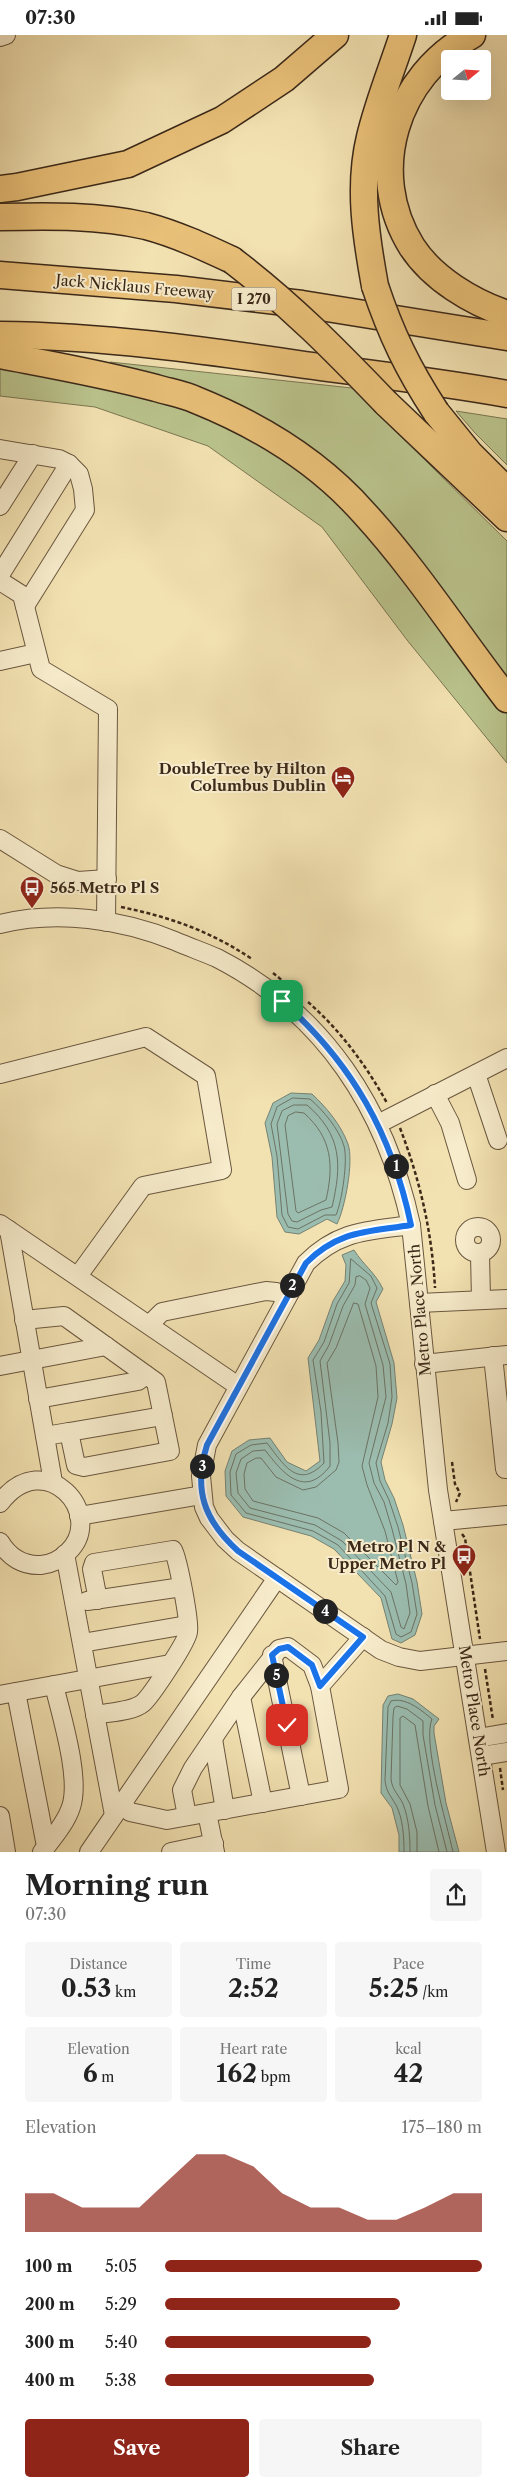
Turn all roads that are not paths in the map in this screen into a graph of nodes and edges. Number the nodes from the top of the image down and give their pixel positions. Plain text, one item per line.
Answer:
1 (6, 35) edge
2 (335, 35) edge
3 (403, 35) edge
4 (472, 35) edge
5 (0, 37) edge
6 (0, 189) edge
7 (0, 217) edge
8 (0, 275) edge
9 (507, 314) edge
10 (0, 335) edge
11 (507, 337) edge
12 (0, 355) edge
13 (507, 394) edge
14 (0, 449) edge
15 (33, 455) junction
16 (69, 464) junction
17 (507, 491) edge
18 (0, 506) edge
19 (507, 518) edge
20 (0, 575) edge
21 (0, 581) edge
22 (25, 606) junction
23 (36, 653) junction
24 (0, 661) edge
25 (507, 699) edge
26 (0, 839) edge
27 (107, 879) junction
28 (107, 914) junction
29 (7, 922) edge
30 (507, 1058) edge
31 (0, 1074) edge
32 (476, 1074) junction
33 (435, 1094) junction
34 (386, 1120) junction
35 (498, 1140) dead end
36 (467, 1180) dead end
37 (411, 1225) junction
38 (4, 1227) edge
39 (480, 1254) dead end
40 (78, 1276) junction
41 (286, 1297) junction
42 (481, 1299) junction
43 (507, 1299) edge
44 (427, 1302) junction
45 (24, 1320) junction
46 (149, 1325) junction
47 (106, 1345) junction
48 (500, 1355) edge
49 (31, 1359) junction
50 (0, 1364) edge
51 (424, 1364) junction
52 (146, 1375) junction
53 (238, 1386) junction
54 (38, 1399) junction
55 (163, 1416) junction
56 (69, 1432) junction
57 (44, 1436) junction
58 (507, 1469) edge
59 (53, 1482) junction
60 (202, 1495) junction
61 (0, 1503) edge
62 (507, 1515) edge
63 (79, 1516) junction
64 (451, 1521) junction
65 (0, 1542) edge
66 (65, 1554) junction
67 (277, 1578) junction
68 (182, 1587) junction
69 (98, 1600) junction
70 (74, 1603) junction
71 (187, 1625) junction
72 (363, 1637) junction
73 (82, 1643) junction
74 (507, 1651) edge
75 (272, 1655) junction
76 (465, 1657) junction
77 (170, 1664) junction
78 (88, 1679) junction
79 (54, 1685) junction
80 (320, 1686) junction
81 (8, 1694) edge
82 (242, 1697) junction
83 (95, 1715) junction
84 (494, 1736) edge
85 (213, 1739) junction
86 (495, 1754) edge
87 (301, 1796) junction
88 (263, 1803) junction
89 (118, 1809) junction
90 (225, 1809) junction
91 (207, 1813) junction
92 (0, 1816) edge
93 (188, 1816) junction
94 (215, 1848) edge
95 (44, 1849) edge
96 (6, 1852) edge
97 (89, 1852) edge
98 (171, 1852) edge
99 (496, 1852) edge

1 - 5 street
2 - 6 highway
3 - 17 highway, bridge
4 - 9 highway
7 - 19 highway, bridge
8 - 11 highway, Jack Nicklaus Freeway / I 270
10 - 13 highway
12 - 25 highway
14 - 15 street
15 - 16 street
15 - 18 street
16 - 20 street
16 - 22 street
21 - 22 street
22 - 23 street
23 - 24 street
23 - 27 street
26 - 27 street
27 - 28 street
28 - 29 street, Metro Place North
28 - 34 street, Metro Place North
30 - 32 street
31 - 40 street
32 - 33 street
32 - 35 street
33 - 34 street
33 - 36 street
34 - 37 street, Metro Place North
37 - 41 street
37 - 44 street, Metro Place North
38 - 40 street
38 - 45 street
39 - 42 street
40 - 46 street
41 - 46 street
41 - 53 street
42 - 43 street
42 - 44 street
44 - 51 street, Metro Place North
45 - 47 street
45 - 49 street
46 - 53 street
47 - 49 street
47 - 52 street
48 - 51 street
48 - 58 street
49 - 50 street
49 - 54 street
51 - 64 street, Metro Place North
52 - 54 street
52 - 55 street
53 - 60 street
54 - 57 street
55 - 56 street
55 - 56 street
56 - 57 street
57 - 59 street
59 - 61 street
59 - 63 street
60 - 63 street
60 - 67 street
62 - 64 street
63 - 66 street
64 - 76 street, Metro Place North
65 - 66 street
66 - 70 street
67 - 72 street
67 - 89 street
68 - 69 street
68 - 69 street
68 - 71 street
69 - 70 street
70 - 73 street
71 - 73 street
71 - 77 street
72 - 76 street
72 - 80 street
73 - 78 street
74 - 76 street
75 - 80 street
75 - 82 street
75 - 87 street
76 - 84 street, Metro Place North
77 - 78 street
77 - 83 street
78 - 79 street
78 - 83 street
79 - 81 street
79 - 95 street
80 - 87 street
81 - 95 street
82 - 85 street
82 - 88 street
83 - 89 street
84 - 86 street, Metro Place North
85 - 90 street
85 - 93 street
86 - 99 street, Metro Place North
87 - 88 street
88 - 90 street
89 - 93 street
89 - 97 street
90 - 91 street
91 - 93 street
91 - 94 street
92 - 96 street
94 - 98 street

